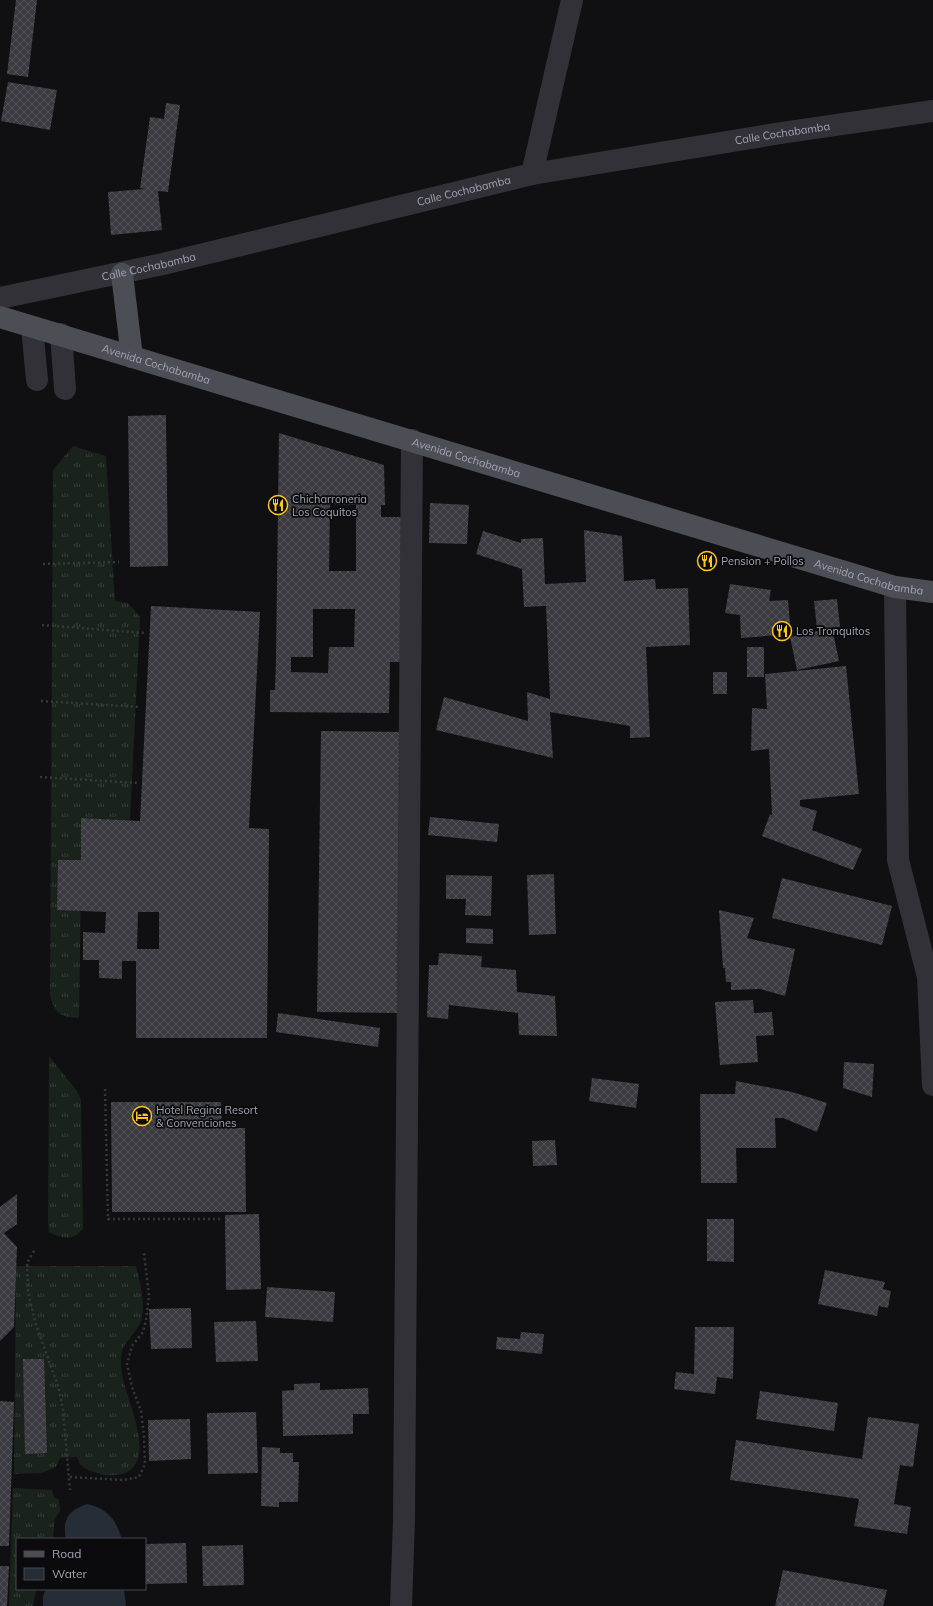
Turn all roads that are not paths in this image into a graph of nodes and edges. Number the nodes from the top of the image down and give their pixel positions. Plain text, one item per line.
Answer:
1 (572, 0) edge
2 (933, 111) edge
3 (532, 174) junction
4 (122, 274) junction
5 (0, 298) edge
6 (0, 317) edge
7 (32, 327) junction
8 (62, 334) junction
9 (132, 357) junction
10 (37, 380) dead end
11 (65, 389) dead end
12 (412, 440) junction
13 (895, 587) junction
14 (933, 592) edge
15 (933, 1085) edge
16 (401, 1606) edge

1 - 3 street
2 - 3 street, Calle Cochabamba
3 - 4 street, Calle Cochabamba
4 - 5 street, Calle Cochabamba
4 - 9 main road
6 - 7 main road, Avenida Cochabamba
7 - 8 main road, Avenida Cochabamba
7 - 10 street
8 - 9 main road, Avenida Cochabamba
8 - 11 street
9 - 12 main road, Avenida Cochabamba
12 - 13 main road, Avenida Cochabamba
12 - 16 street
13 - 14 main road, Avenida Cochabamba
13 - 15 street

